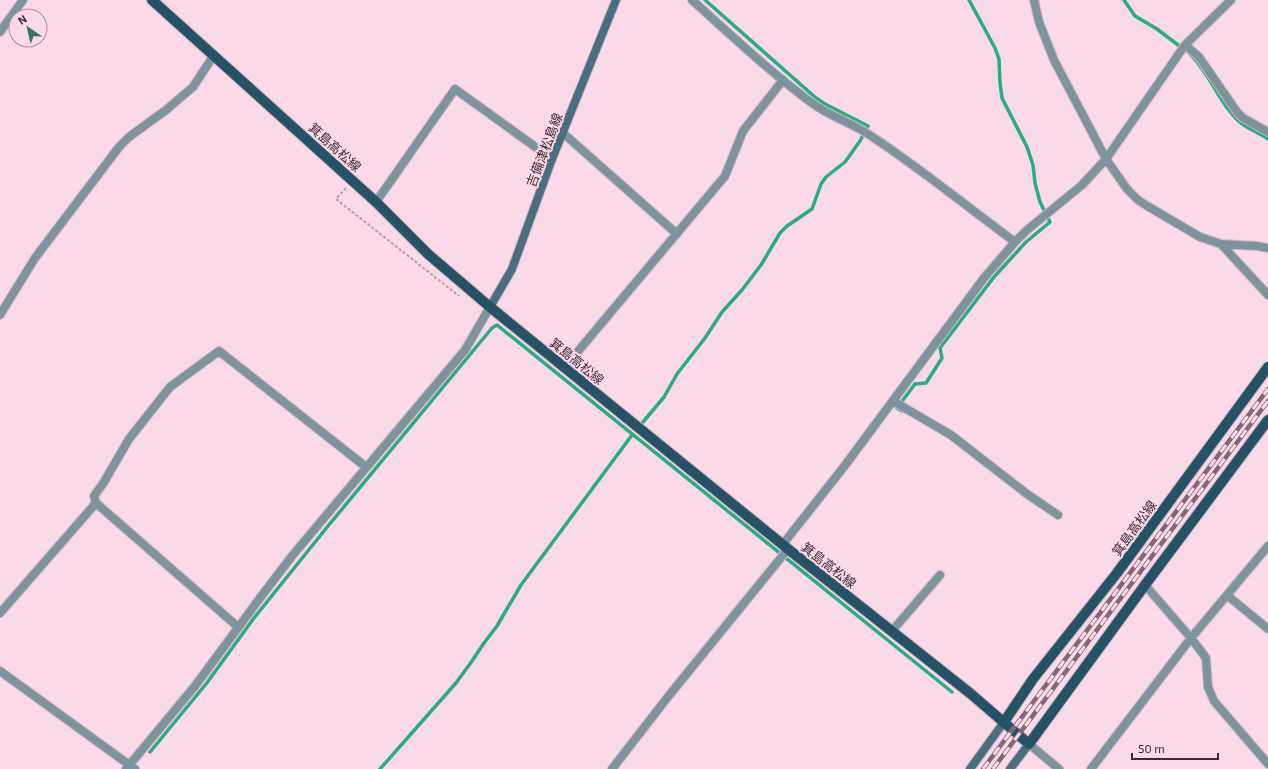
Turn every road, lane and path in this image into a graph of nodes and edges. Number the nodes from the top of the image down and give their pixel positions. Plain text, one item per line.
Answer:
1 (23, 0) edge
2 (152, 0) edge
3 (616, 0) edge
4 (692, 0) edge
5 (1034, 0) edge
6 (1231, 0) edge
7 (0, 32) edge
8 (1185, 45) junction
9 (214, 55) junction
10 (783, 80) junction
11 (1268, 132) edge
12 (563, 133) junction
13 (1106, 159) junction
14 (552, 160) junction
15 (348, 186) dead end
16 (376, 202) junction
17 (677, 234) junction
18 (1015, 242) junction
19 (1221, 244) junction
20 (1268, 248) edge
21 (1268, 295) edge
22 (461, 297) dead end
23 (490, 307) junction
24 (0, 315) edge
25 (1268, 367) edge
26 (564, 368) junction
27 (897, 403) junction
28 (1268, 420) edge
29 (366, 467) junction
30 (96, 502) junction
31 (1058, 515) dead end
32 (1268, 546) edge
33 (784, 551) junction
34 (940, 575) dead end
35 (1145, 585) junction
36 (1228, 596) junction
37 (0, 613) edge
38 (238, 627) junction
39 (1268, 629) edge
40 (892, 631) junction
41 (1191, 638) junction
42 (0, 671) edge
43 (1004, 722) junction
44 (1029, 744) junction
45 (1268, 764) edge
46 (130, 768) edge
47 (612, 769) edge
48 (970, 769) edge
49 (1010, 769) edge
50 (1059, 769) edge
51 (1091, 769) edge

1 - 7 street
2 - 9 main road, 箕島高松線
3 - 12 main road, 吉備津松島線
4 - 10 street
5 - 13 street
6 - 8 street
8 - 11 street
8 - 13 street
9 - 16 main road, 箕島高松線
9 - 24 street
10 - 17 street
10 - 18 street
12 - 14 main road, 吉備津松島線
12 - 17 street
13 - 18 street
13 - 19 street
14 - 16 street
14 - 23 main road, 吉備津松島線
15 - 22 path
16 - 23 main road, 箕島高松線
17 - 26 street
18 - 27 street
19 - 20 street
19 - 21 street
23 - 26 main road, 箕島高松線
23 - 29 street
25 - 43 main road, 箕島高松線
26 - 33 main road, 箕島高松線
27 - 31 street
27 - 33 street
28 - 35 main road
29 - 30 street
29 - 38 street
30 - 37 street
30 - 38 street
32 - 36 street
33 - 40 main road, 箕島高松線
33 - 47 street
34 - 40 street
35 - 41 street
35 - 44 main road
36 - 39 street
36 - 41 street
38 - 46 street
40 - 43 main road, 箕島高松線
41 - 45 street
41 - 51 street
42 - 46 street
43 - 44 main road, 箕島高松線
43 - 48 main road
44 - 49 main road
44 - 50 street

